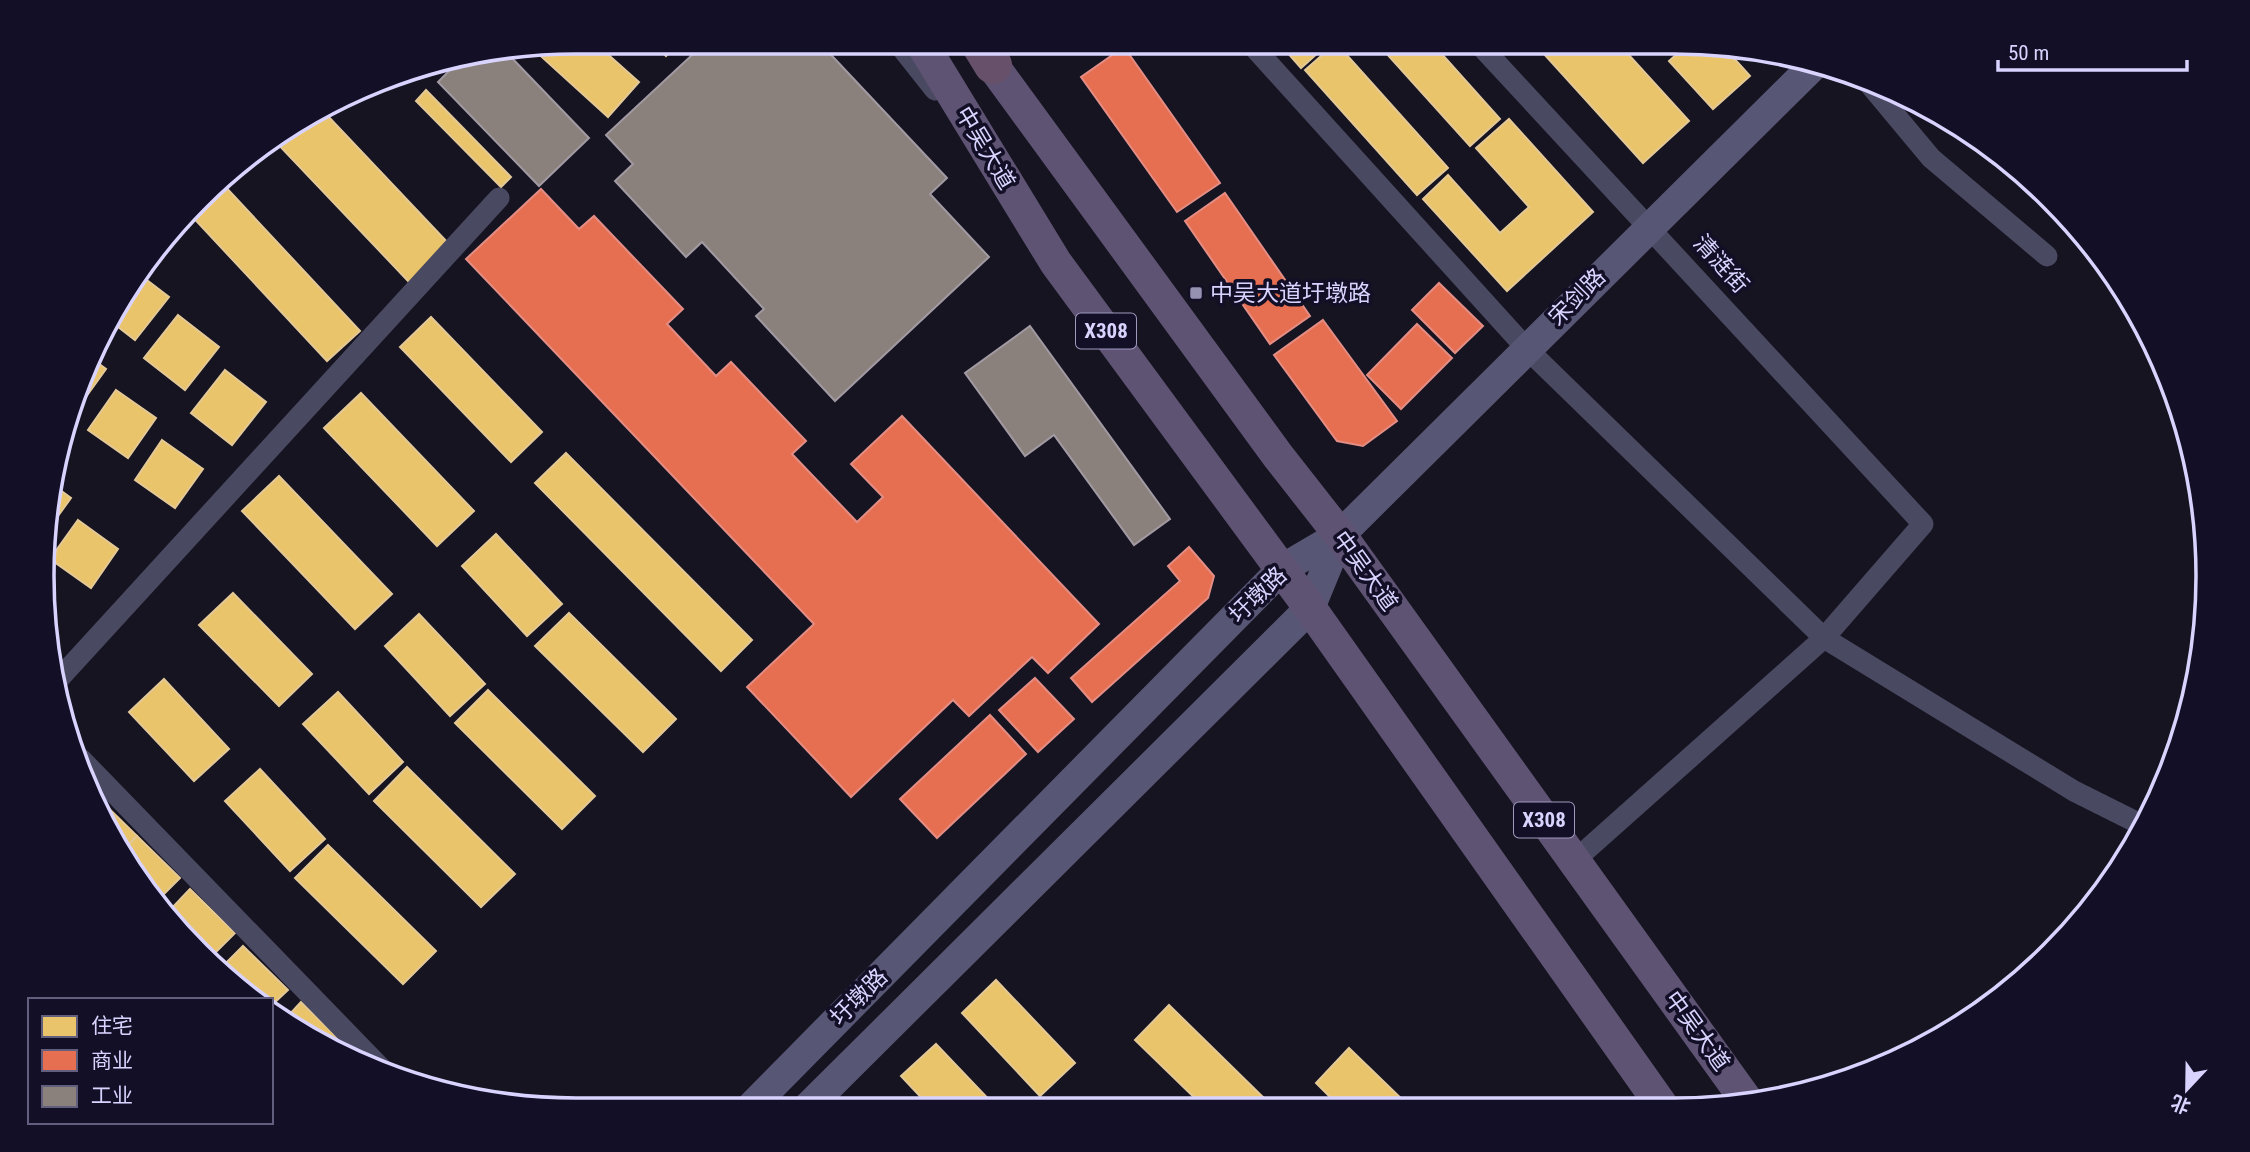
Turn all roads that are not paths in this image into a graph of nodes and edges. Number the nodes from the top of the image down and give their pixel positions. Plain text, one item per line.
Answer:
1 (907, 54) edge
2 (928, 54) edge
3 (986, 54) edge
4 (1260, 54) edge
5 (1488, 54) edge
6 (1807, 72) edge
7 (1880, 97) edge
8 (993, 161) junction
9 (499, 198) dead end
10 (1650, 225) junction
11 (2047, 257) dead end
12 (1527, 348) junction
13 (1340, 535) junction
14 (1282, 569) junction
15 (1310, 608) junction
16 (1824, 638) junction
17 (63, 674) edge
18 (92, 770) edge
19 (2134, 821) edge
20 (1574, 861) junction
21 (368, 1054) edge
22 (1741, 1093) edge
23 (760, 1098) edge
24 (817, 1098) edge
25 (1656, 1098) edge

1 - 8 street
2 - 8 main road, 中吴大道 / X308
3 - 13 main road, 中吴大道 / X308
4 - 12 street
5 - 10 street, 清涟街
6 - 10 main road, 宋剑路
7 - 11 street
8 - 14 main road, 中吴大道 / X308
9 - 17 street
10 - 12 main road, 宋剑路
10 - 16 street, 清涟街
12 - 13 main road, 宋剑路
12 - 16 street
13 - 14 main road, 圩墩路
13 - 15 main road, 圩墩路
13 - 20 main road, 中吴大道 / X308
14 - 15 main road, 中吴大道 / X308
14 - 23 main road, 圩墩路
15 - 24 main road, 圩墩路
15 - 25 main road, 中吴大道 / X308
16 - 19 street
16 - 20 street
18 - 21 street
20 - 22 main road, 中吴大道 / X308

